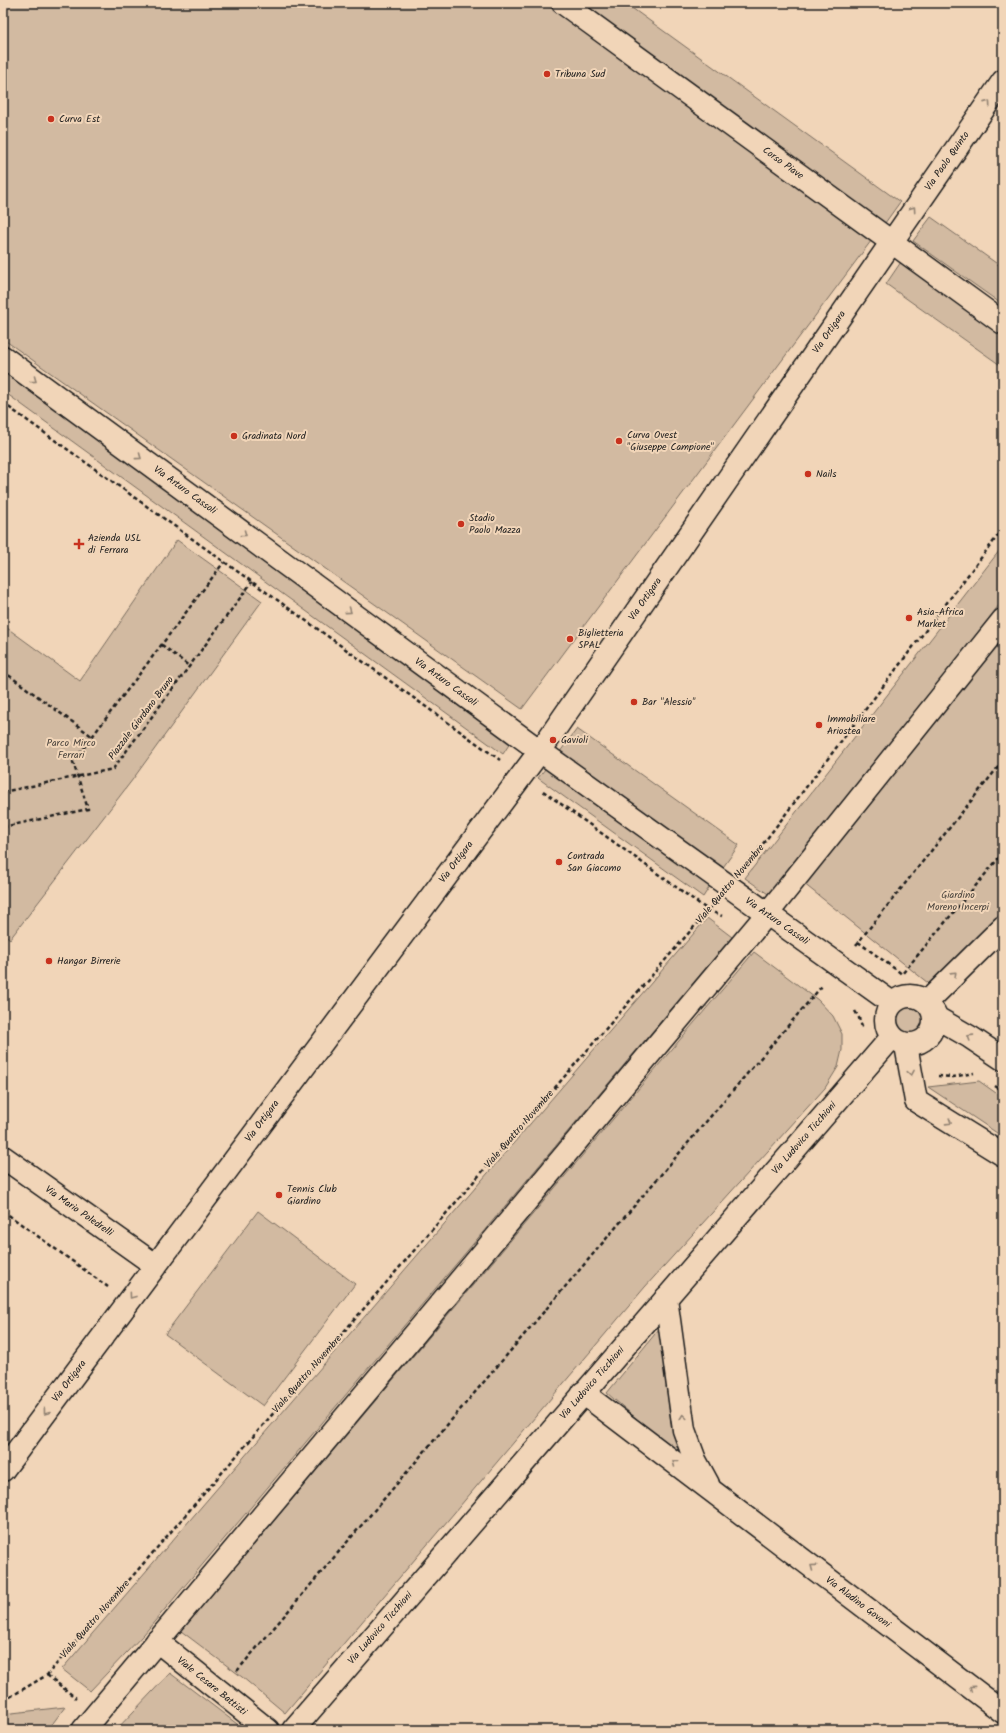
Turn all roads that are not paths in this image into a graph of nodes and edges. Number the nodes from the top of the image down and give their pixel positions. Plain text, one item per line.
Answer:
1 (563, 3) edge
2 (1003, 81) edge
3 (891, 241) junction
4 (1003, 323) edge
5 (3, 357) edge
6 (1003, 620) edge
7 (540, 751) junction
8 (761, 922) junction
9 (1003, 927) edge
10 (892, 1003) junction
11 (930, 1007) junction
12 (899, 1041) junction
13 (1003, 1059) edge
14 (1003, 1156) edge
15 (3, 1157) edge
16 (155, 1264) junction
17 (666, 1298) junction
18 (583, 1393) junction
19 (3, 1470) edge
20 (713, 1492) junction
21 (157, 1641) junction
22 (1003, 1712) edge
23 (83, 1730) edge
24 (268, 1730) edge
25 (293, 1730) edge

1 - 3 street, Corso Piave
3 -> 2 street, Via Paolo Quinto
3 - 4 street, Corso Piave
3 - 7 street, Via Ortigara
5 -> 7 street, Via Arturo Cassoli
6 - 8 street
7 - 8 street, Via Arturo Cassoli
7 - 16 street, Via Ortigara
8 - 10 street, Via Arturo Cassoli
8 - 21 street
11 -> 9 street
10 - 11 street
10 - 12 street
11 - 12 street
13 -> 11 street
12 -> 14 street
12 - 17 street, Via Ludovico Ticchioni
15 - 16 street, Via Mario Poledrelli
16 -> 19 street, Via Ortigara
17 - 18 street, Via Ludovico Ticchioni
20 -> 17 street, Via Aladino Govoni
20 -> 18 street, Via Aladino Govoni
18 - 25 street, Via Ludovico Ticchioni
22 -> 20 street, Via Aladino Govoni
21 - 23 street
21 - 24 street, Viale Cesare Battisti

